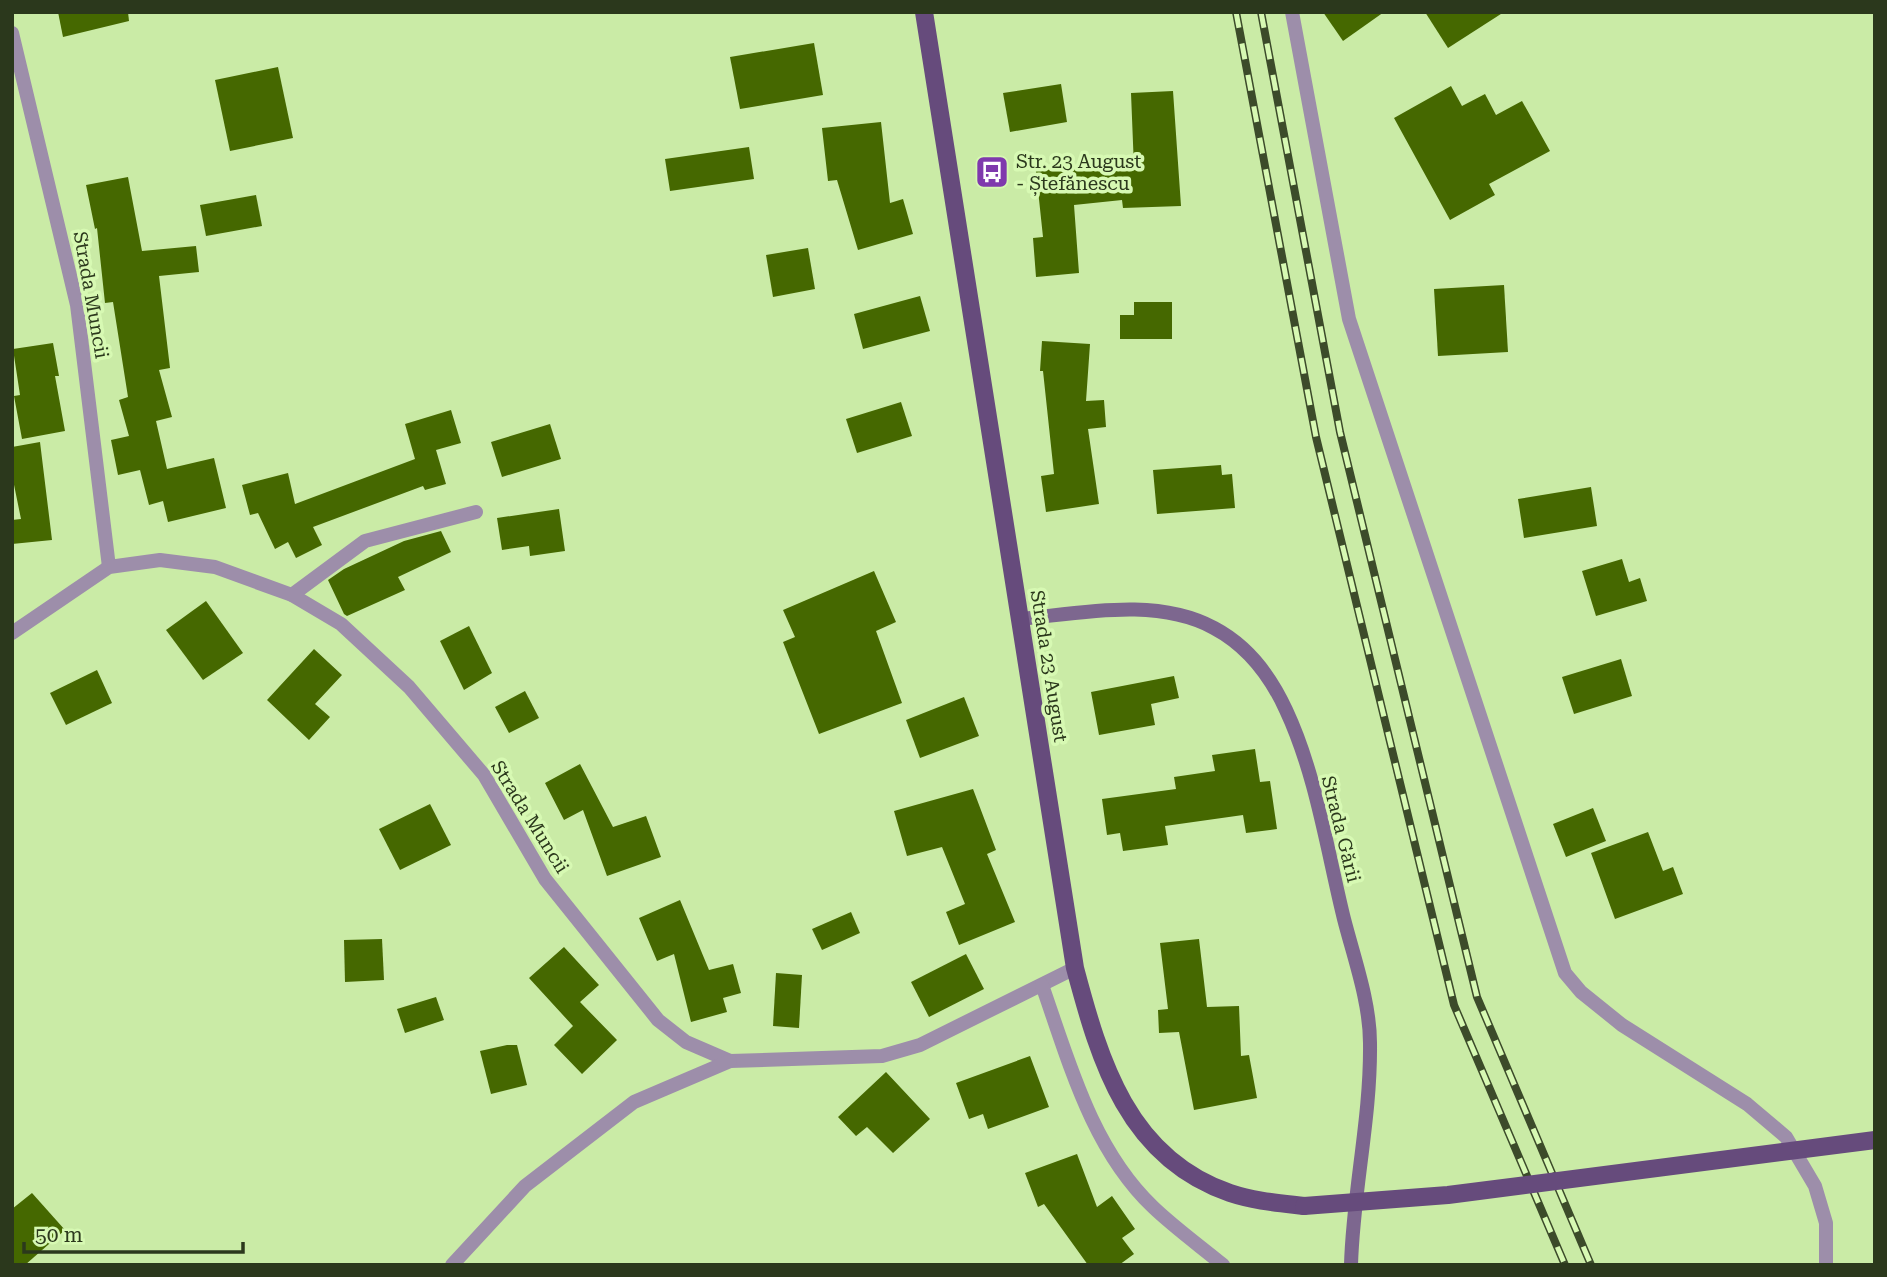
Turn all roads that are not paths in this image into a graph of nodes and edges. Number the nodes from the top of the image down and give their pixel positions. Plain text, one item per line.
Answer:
1 (925, 12) edge
2 (1292, 12) edge
3 (12, 33) edge
4 (476, 512) dead end
5 (109, 567) junction
6 (292, 596) junction
7 (1021, 619) junction
8 (12, 632) edge
9 (1075, 968) junction
10 (1042, 985) junction
11 (730, 1062) junction
12 (1875, 1140) edge
13 (452, 1265) edge
14 (1223, 1265) edge
15 (1351, 1265) edge
16 (1826, 1265) edge

1 - 7 main road, Strada 23 August
2 - 16 street
3 - 5 street, Strada Muncii
4 - 6 street
5 - 6 street, Strada Muncii
5 - 8 street, Strada Muncii
6 - 11 street, Strada Muncii
7 - 9 main road, Strada 23 August
7 - 15 street, Strada Gării
9 - 10 street, Strada Muncii
9 - 12 main road, Strada 23 August, bridge
10 - 11 street, Strada Muncii
10 - 14 street
11 - 13 street, Strada Muncii

